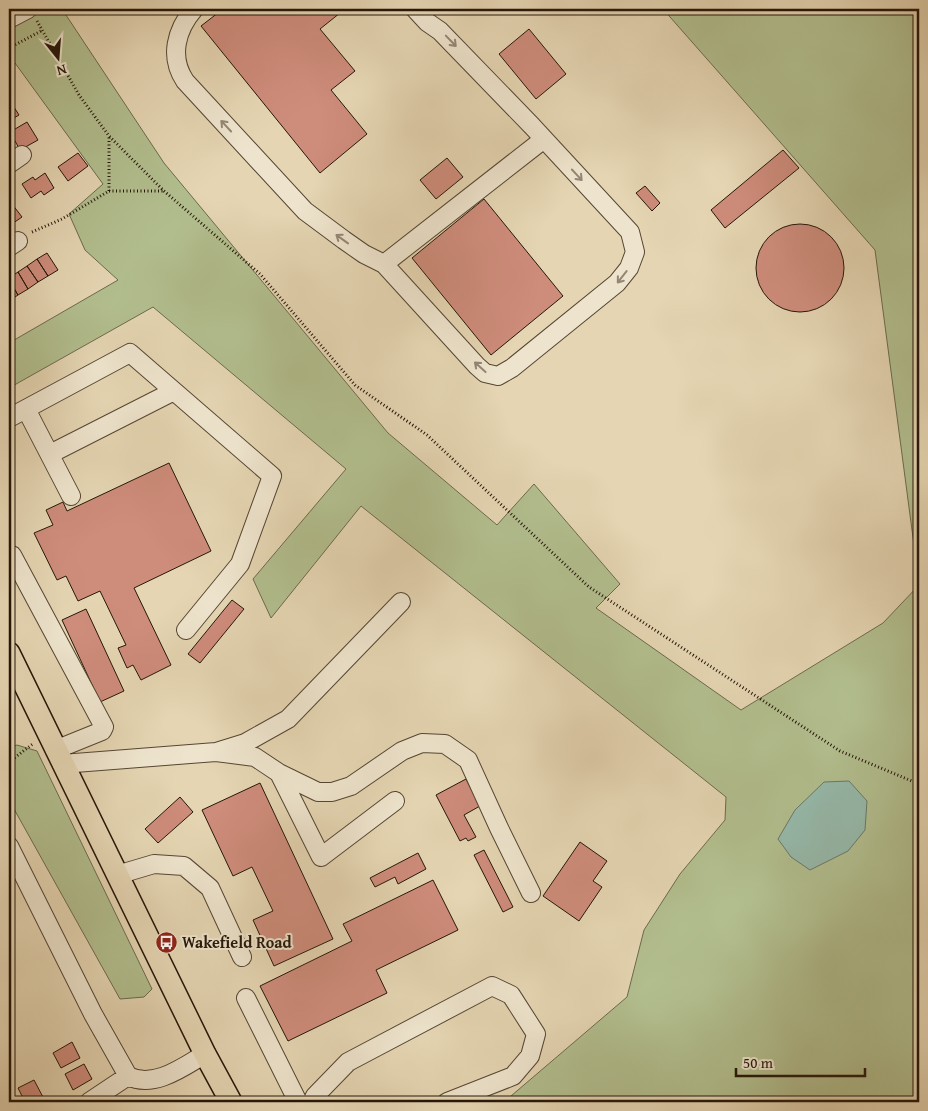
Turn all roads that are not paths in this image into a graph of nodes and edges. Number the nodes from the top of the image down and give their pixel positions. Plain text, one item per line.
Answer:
1 (194, 9) edge
2 (415, 9) edge
3 (33, 15) edge
4 (9, 19) edge
5 (544, 139) junction
6 (384, 264) junction
7 (174, 391) junction
8 (26, 409) junction
9 (9, 418) edge
10 (50, 454) junction
11 (71, 496) dead end
12 (12, 555) dead end
13 (401, 602) dead end
14 (186, 630) dead end
15 (9, 654) edge
16 (55, 749) junction
17 (216, 752) junction
18 (279, 773) junction
19 (395, 801) dead end
20 (9, 846) edge
21 (117, 875) junction
22 (531, 893) dead end
23 (242, 957) dead end
24 (246, 998) dead end
25 (205, 1054) junction
26 (128, 1076) junction
27 (89, 1102) edge
28 (230, 1102) edge
29 (298, 1102) edge
30 (312, 1102) edge
31 (447, 1102) edge

6 -> 1 street
2 -> 5 street
3 - 4 street
5 - 6 street
5 -> 6 street
7 - 8 street
7 - 10 street
7 - 14 street
8 - 9 street
8 - 10 street
10 - 11 street
12 - 16 street
13 - 17 street
15 - 16 main road
16 - 17 street
16 - 21 main road
17 - 18 street
18 - 19 street
18 - 22 street
20 - 26 street
21 - 23 street
21 - 25 main road
24 - 29 street
25 - 26 street
25 - 28 main road
26 - 27 street
30 - 31 street

